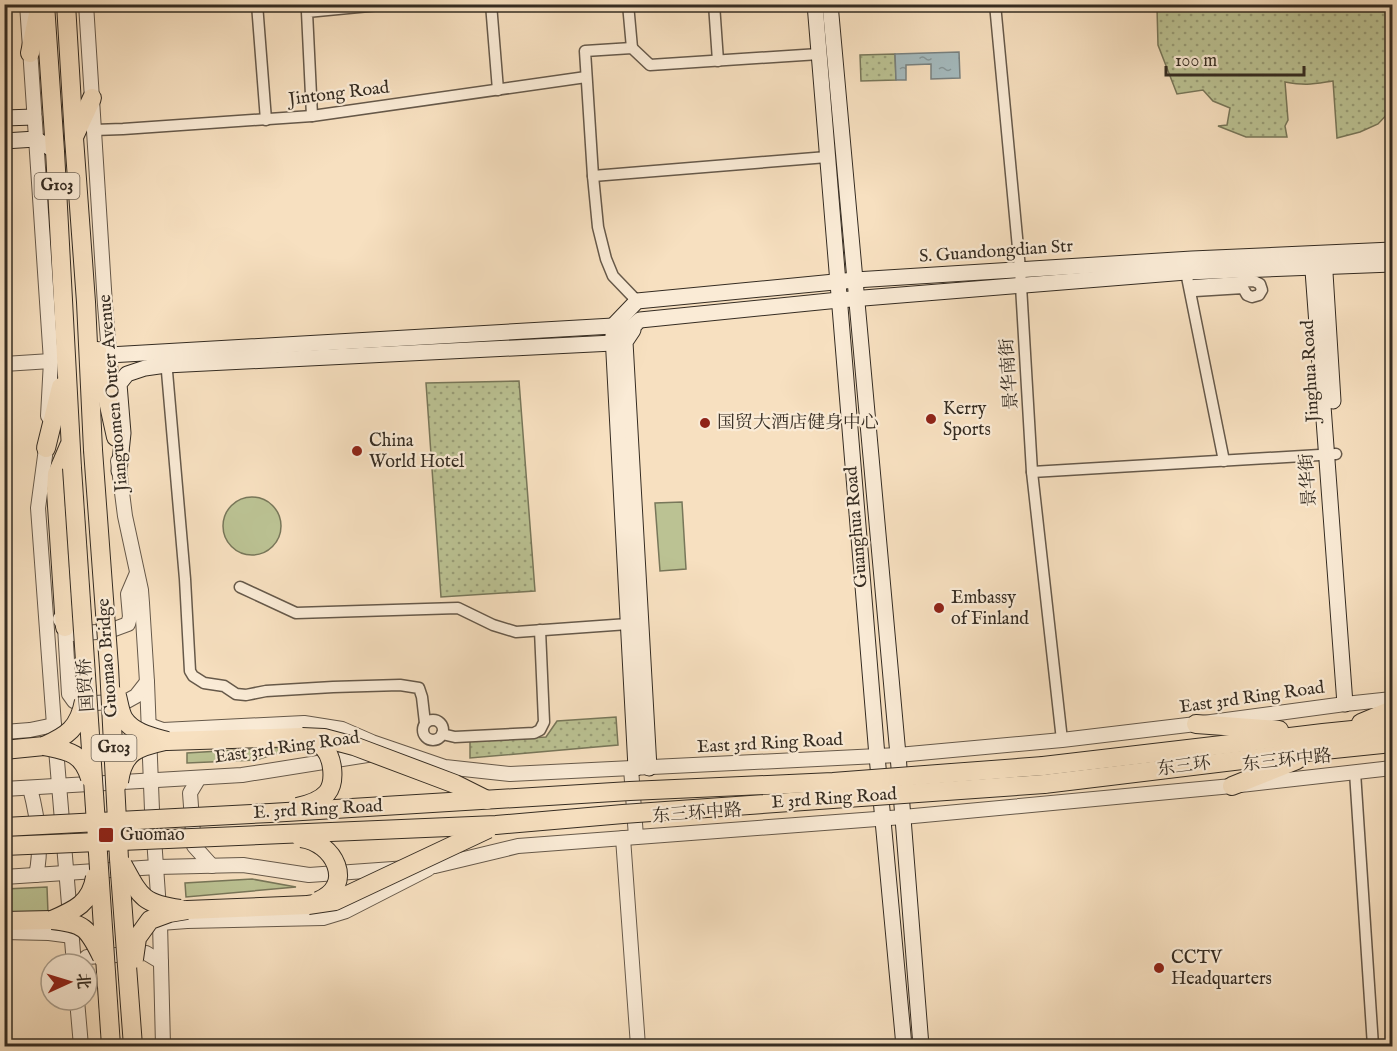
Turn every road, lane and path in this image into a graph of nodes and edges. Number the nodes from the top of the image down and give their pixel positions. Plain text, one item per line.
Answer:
1 (27, 4) edge
2 (40, 4) edge
3 (45, 4) edge
4 (66, 4) edge
5 (86, 4) edge
6 (257, 4) edge
7 (390, 4) edge
8 (490, 4) edge
9 (627, 4) edge
10 (714, 4) edge
11 (815, 4) edge
12 (830, 4) edge
13 (995, 4) edge
14 (632, 48) junction
15 (30, 53) junction
16 (819, 54) junction
17 (718, 61) junction
18 (586, 77) junction
19 (498, 90) junction
20 (92, 98) junction
21 (312, 116) junction
22 (34, 117) junction
23 (266, 120) junction
24 (5, 123) edge
25 (94, 130) junction
26 (74, 138) junction
27 (36, 139) junction
28 (4, 141) edge
29 (55, 151) junction
30 (827, 157) junction
31 (593, 176) junction
32 (1392, 250) edge
33 (1318, 260) junction
34 (1392, 264) edge
35 (1020, 269) junction
36 (855, 280) junction
37 (1191, 280) junction
38 (838, 282) junction
39 (1021, 286) junction
40 (856, 299) junction
41 (839, 300) junction
42 (637, 301) junction
43 (86, 302) junction
44 (640, 320) junction
45 (613, 326) junction
46 (613, 343) junction
47 (109, 355) junction
48 (166, 358) junction
49 (4, 364) edge
50 (58, 364) junction
51 (116, 437) junction
52 (70, 441) junction
53 (46, 448) joint
54 (93, 450) joint
55 (1331, 452) junction
56 (1225, 459) junction
57 (1032, 470) junction
58 (119, 471) junction
59 (137, 573) junction
60 (240, 587) dead end
61 (45, 594) junction
62 (628, 624) junction
63 (65, 627) junction
64 (540, 630) junction
65 (109, 667) junction
66 (147, 682) junction
67 (87, 683) junction
68 (1392, 699) edge
69 (1350, 703) junction
70 (1392, 710) edge
71 (1196, 724) junction
72 (54, 725) junction
73 (149, 725) junction
74 (1392, 726) edge
75 (4, 732) edge
76 (302, 738) junction
77 (1062, 740) junction
78 (167, 741) junction
79 (1332, 741) junction
80 (1392, 743) edge
81 (44, 746) junction
82 (4, 750) edge
83 (397, 751) junction
84 (898, 755) junction
85 (1392, 755) edge
86 (877, 756) junction
87 (639, 768) junction
88 (1392, 768) edge
89 (1355, 772) junction
90 (1043, 775) junction
91 (199, 778) junction
92 (152, 780) junction
93 (59, 786) junction
94 (1232, 786) junction
95 (30, 788) junction
96 (4, 789) edge
97 (94, 795) junction
98 (116, 797) junction
99 (489, 801) junction
100 (270, 813) junction
101 (903, 817) junction
102 (884, 819) junction
103 (496, 825) junction
104 (4, 827) edge
105 (272, 836) junction
106 (629, 838) junction
107 (4, 846) edge
108 (119, 859) junction
109 (98, 860) junction
110 (212, 866) junction
111 (435, 866) junction
112 (157, 867) junction
113 (66, 874) junction
114 (36, 875) junction
115 (4, 877) edge
116 (308, 905) junction
117 (187, 910) junction
118 (52, 920) junction
119 (4, 921) edge
120 (160, 923) junction
121 (4, 932) edge
122 (72, 936) junction
123 (73, 952) edge
124 (99, 956) edge
125 (161, 962) junction
126 (104, 963) junction
127 (129, 994) junction
128 (78, 1012) edge
129 (81, 1047) edge
130 (111, 1047) edge
131 (133, 1047) edge
132 (163, 1047) edge
133 (638, 1047) edge
134 (904, 1047) edge
135 (921, 1047) edge
136 (1373, 1047) edge

1 - 15 street
2 - 15 highway
3 - 29 highway, G103
4 - 26 highway, Jianguomen Outer Avenue / G103
5 - 20 street, Jianguomen Outer Avenue
6 - 23 street
7 - 21 street
8 - 19 street
9 - 14 street
10 - 17 street
11 - 16 main road, Guanghua Road
12 - 36 main road, Guanghua Road
13 - 35 street, 景华南街
14 - 17 street
14 - 18 street
15 - 22 street
16 - 17 street
16 - 30 main road, Guanghua Road
18 - 19 street, Jintong Road
18 - 31 street
19 - 21 street, Jintong Road
20 - 25 street, Jianguomen Outer Avenue
20 - 26 highway
21 - 23 street, Jintong Road
22 - 24 main road
22 - 27 street
23 - 25 street, Jintong Road
25 - 47 street, Jianguomen Outer Avenue
26 - 43 highway, Jianguomen Outer Avenue / G103
27 - 28 main road
27 - 29 main road
27 - 50 street
29 - 50 highway, G103
30 - 31 street
30 - 38 main road, Guanghua Road
31 - 42 street
32 - 33 main road, S. Guandongdian Str
33 - 34 main road, S. Guandongdian Str
33 - 35 main road, S. Guandongdian Str
33 - 37 main road, S. Guandongdian Str
33 - 55 main road, 景华街
35 - 36 main road, S. Guandongdian Str
35 - 39 street, 景华南街
36 - 38 main road, S. Guandongdian Str
36 - 40 main road, Guanghua Road
37 - 37 street
37 - 39 main road, S. Guandongdian Str
37 - 56 street
37 - 56 street
38 - 41 main road, Guanghua Road
38 - 42 main road, S. Guandongdian Str
39 - 40 main road, S. Guandongdian Str
39 - 57 street, 景华南街
40 - 41 main road, S. Guandongdian Str
40 - 84 main road, Guanghua Road
41 - 44 main road, S. Guandongdian Str
41 - 86 main road, Guanghua Road
42 - 44 main road
42 - 45 main road
43 - 51 highway
43 - 54 highway, Jianguomen Outer Avenue / G103
44 - 46 main road
44 - 87 main road
45 - 46 main road
45 - 48 main road
46 - 48 main road
46 - 62 main road
47 - 48 main road
47 - 51 street, Jianguomen Outer Avenue
48 - 58 main road
48 - 64 street
49 - 50 street
50 - 52 highway, G103
50 - 53 highway
51 - 58 street, Jianguomen Outer Avenue
52 - 63 highway
52 - 67 highway, 国贸桥 / G103, bridge
53 - 61 street
54 - 65 highway, Guomao Bridge / G103, bridge
55 - 56 street
55 - 69 main road
56 - 57 street
57 - 77 street, 景华南街
58 - 59 street, Jianguomen Outer Avenue
59 - 63 street
59 - 66 street, Jianguomen Outer Avenue
60 - 64 street
61 - 63 street
61 - 72 street
62 - 64 street
62 - 87 main road
63 - 66 street
65 - 78 highway, bridge
65 - 98 highway, Guomao Bridge / G103, bridge
66 - 73 street, Jianguomen Outer Avenue
67 - 81 highway, bridge
67 - 97 highway, 国贸桥 / G103, bridge
68 - 69 street, East 3rd Ring Road
69 - 71 street, East 3rd Ring Road
70 - 79 highway
71 - 77 street, East 3rd Ring Road
71 - 79 highway
72 - 75 street
72 - 93 street
73 - 83 street
73 - 92 street, Jianguomen Outer Avenue
74 - 79 highway
76 - 78 highway
76 - 99 highway, bridge
76 - 100 highway, bridge
77 - 84 street, East 3rd Ring Road
78 - 98 highway, bridge
79 - 80 highway
79 - 85 highway
79 - 90 highway, 东三环
79 - 94 highway
81 - 82 highway
81 - 97 highway, bridge
83 - 87 street, East 3rd Ring Road
83 - 91 street, East 3rd Ring Road
84 - 86 street, East 3rd Ring Road
84 - 101 main road, Guanghua Road
86 - 87 street, East 3rd Ring Road
86 - 102 main road, Guanghua Road
87 - 106 street
88 - 89 street, 东三环中路
89 - 94 street, 东三环中路
89 - 136 street
90 - 99 highway, E. 3rd Ring Road, bridge
90 - 103 highway, E. 3rd Ring Road, bridge
91 - 92 street, East 3rd Ring Road
91 - 110 street
92 - 93 street
92 - 112 street, Jianguomen Outer Avenue
93 - 95 street
93 - 113 street
94 - 101 street, 东三环中路
95 - 96 street
95 - 114 street
97 - 109 highway, 国贸桥 / G103, bridge
98 - 108 highway, Guomao Bridge / G103, bridge
99 - 100 highway, E. 3rd Ring Road, bridge
100 - 104 highway, E. 3rd Ring Road, bridge
101 - 102 street, 东三环中路
101 - 135 main road, Guanghua Road
102 - 106 street, 东三环中路
102 - 134 main road, Guanghua Road
103 - 105 highway, E. 3rd Ring Road, bridge
103 - 116 highway, bridge
105 - 107 highway, E. 3rd Ring Road, bridge
105 - 116 highway, bridge
106 - 111 street, 东三环中路
106 - 133 street
108 - 117 highway, bridge
108 - 127 highway, Guomao Bridge / G103, bridge
109 - 118 highway, bridge
109 - 126 highway, 国贸桥 / G103, bridge
110 - 111 street, 东三环中路
110 - 112 street, 东三环中路
111 - 120 street
112 - 113 street, 东三环中路
112 - 120 street, Jianguomen Outer Avenue
113 - 114 street, 东三环中路
113 - 122 street
114 - 115 street, 东三环中路
116 - 117 highway
117 - 127 highway, bridge
118 - 119 highway
118 - 126 highway, bridge
120 - 125 street, Jianguomen Outer Avenue
121 - 122 street
122 - 123 street
124 - 125 street
125 - 132 street, Jianguomen Outer Avenue
126 - 130 highway, 国贸桥 / G103, bridge
127 - 131 highway, Guomao Bridge / G103, bridge
128 - 129 street

